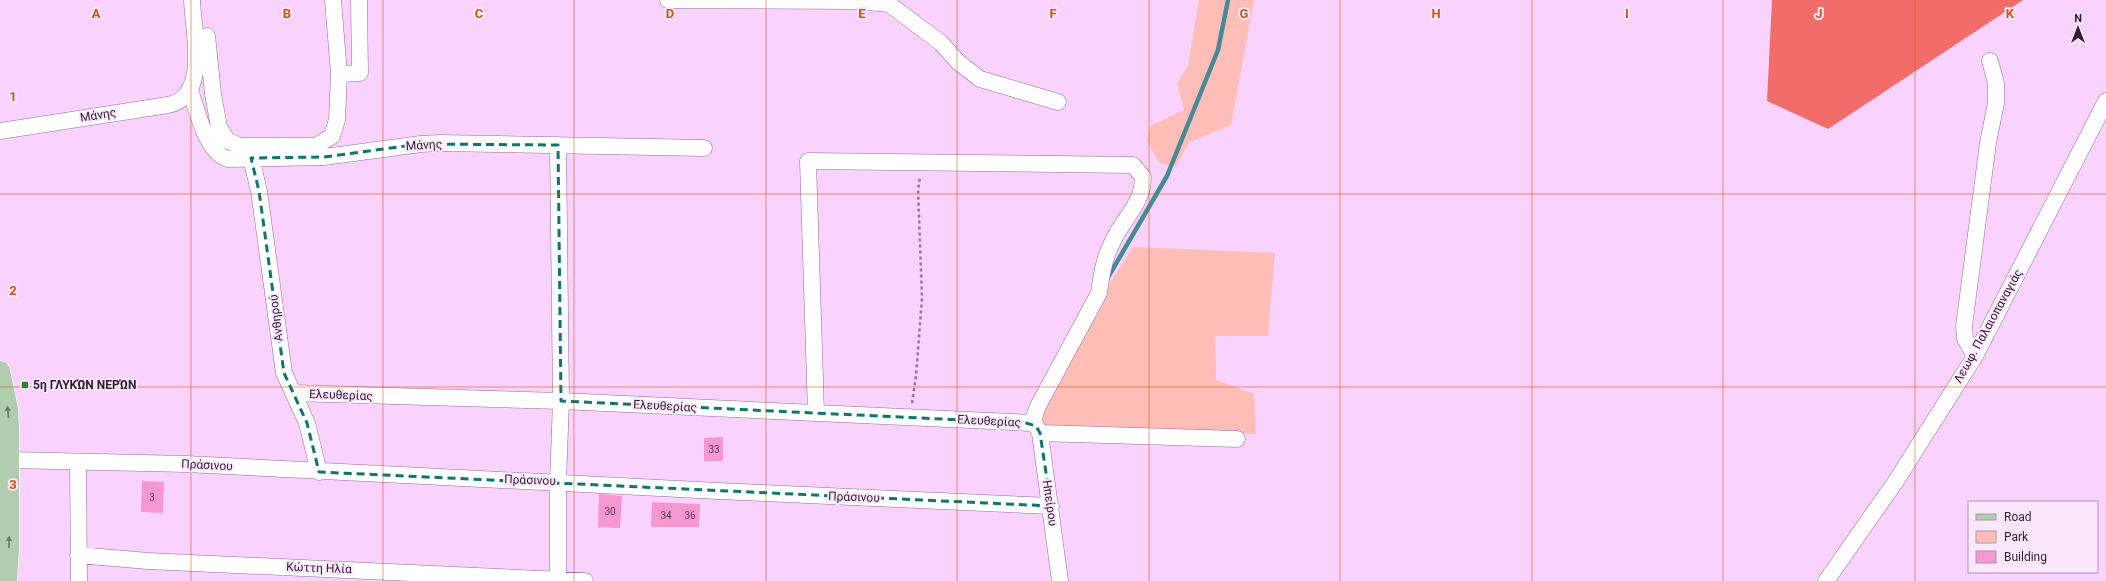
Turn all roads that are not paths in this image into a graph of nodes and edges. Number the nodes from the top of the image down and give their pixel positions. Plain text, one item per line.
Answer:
1 (192, 0) edge
2 (333, 0) edge
3 (359, 0) edge
4 (668, 0) edge
5 (207, 36) dead end
6 (1990, 61) dead end
7 (339, 74) junction
8 (190, 90) junction
9 (2106, 101) edge
10 (1058, 102) dead end
11 (0, 131) edge
12 (239, 146) junction
13 (558, 146) junction
14 (704, 148) dead end
15 (251, 158) junction
16 (1975, 356) junction
17 (0, 371) edge
18 (293, 393) junction
19 (561, 401) junction
20 (816, 413) junction
21 (1036, 427) junction
22 (1237, 439) dead end
23 (10, 460) junction
24 (78, 462) junction
25 (319, 472) junction
26 (558, 482) junction
27 (1051, 506) junction
28 (78, 556) junction
29 (558, 580) junction
30 (7, 581) edge
31 (79, 581) edge
32 (585, 581) edge
33 (1060, 581) edge
34 (1826, 581) edge

1 - 8 street
2 - 7 street
3 - 7 street
4 - 10 street
5 - 12 street
6 - 16 street
7 - 12 street
8 - 11 street, Μάνης
8 - 15 street, Μάνης
9 - 16 street, Λεωφ. Παλαιοπαναγιάς
12 - 15 street
13 - 14 street, Μάνης
13 - 15 street, Μάνης
13 - 19 street
15 - 18 street, Ανθηρού
16 - 34 street, Λεωφ. Παλαιοπαναγιάς
23 -> 17 main road
18 - 19 street, Ελευθερίας
18 - 25 street, Ανθηρού
19 - 20 street, Ελευθερίας
19 - 26 street
20 - 21 street, Ελευθερίας
20 - 21 street
21 - 22 street, Ελευθερίας
21 - 27 street, Ηπείρου
23 - 24 street, Πράσινου
30 -> 23 main road
24 - 25 street, Πράσινου
24 - 28 street
25 - 26 street, Πράσινου
26 - 27 street, Πράσινου
26 - 29 street
27 - 33 street, Ηπείρου
28 - 29 street, Κώττη Ηλία
28 - 31 street
29 - 32 street, Κώττη Ηλία

